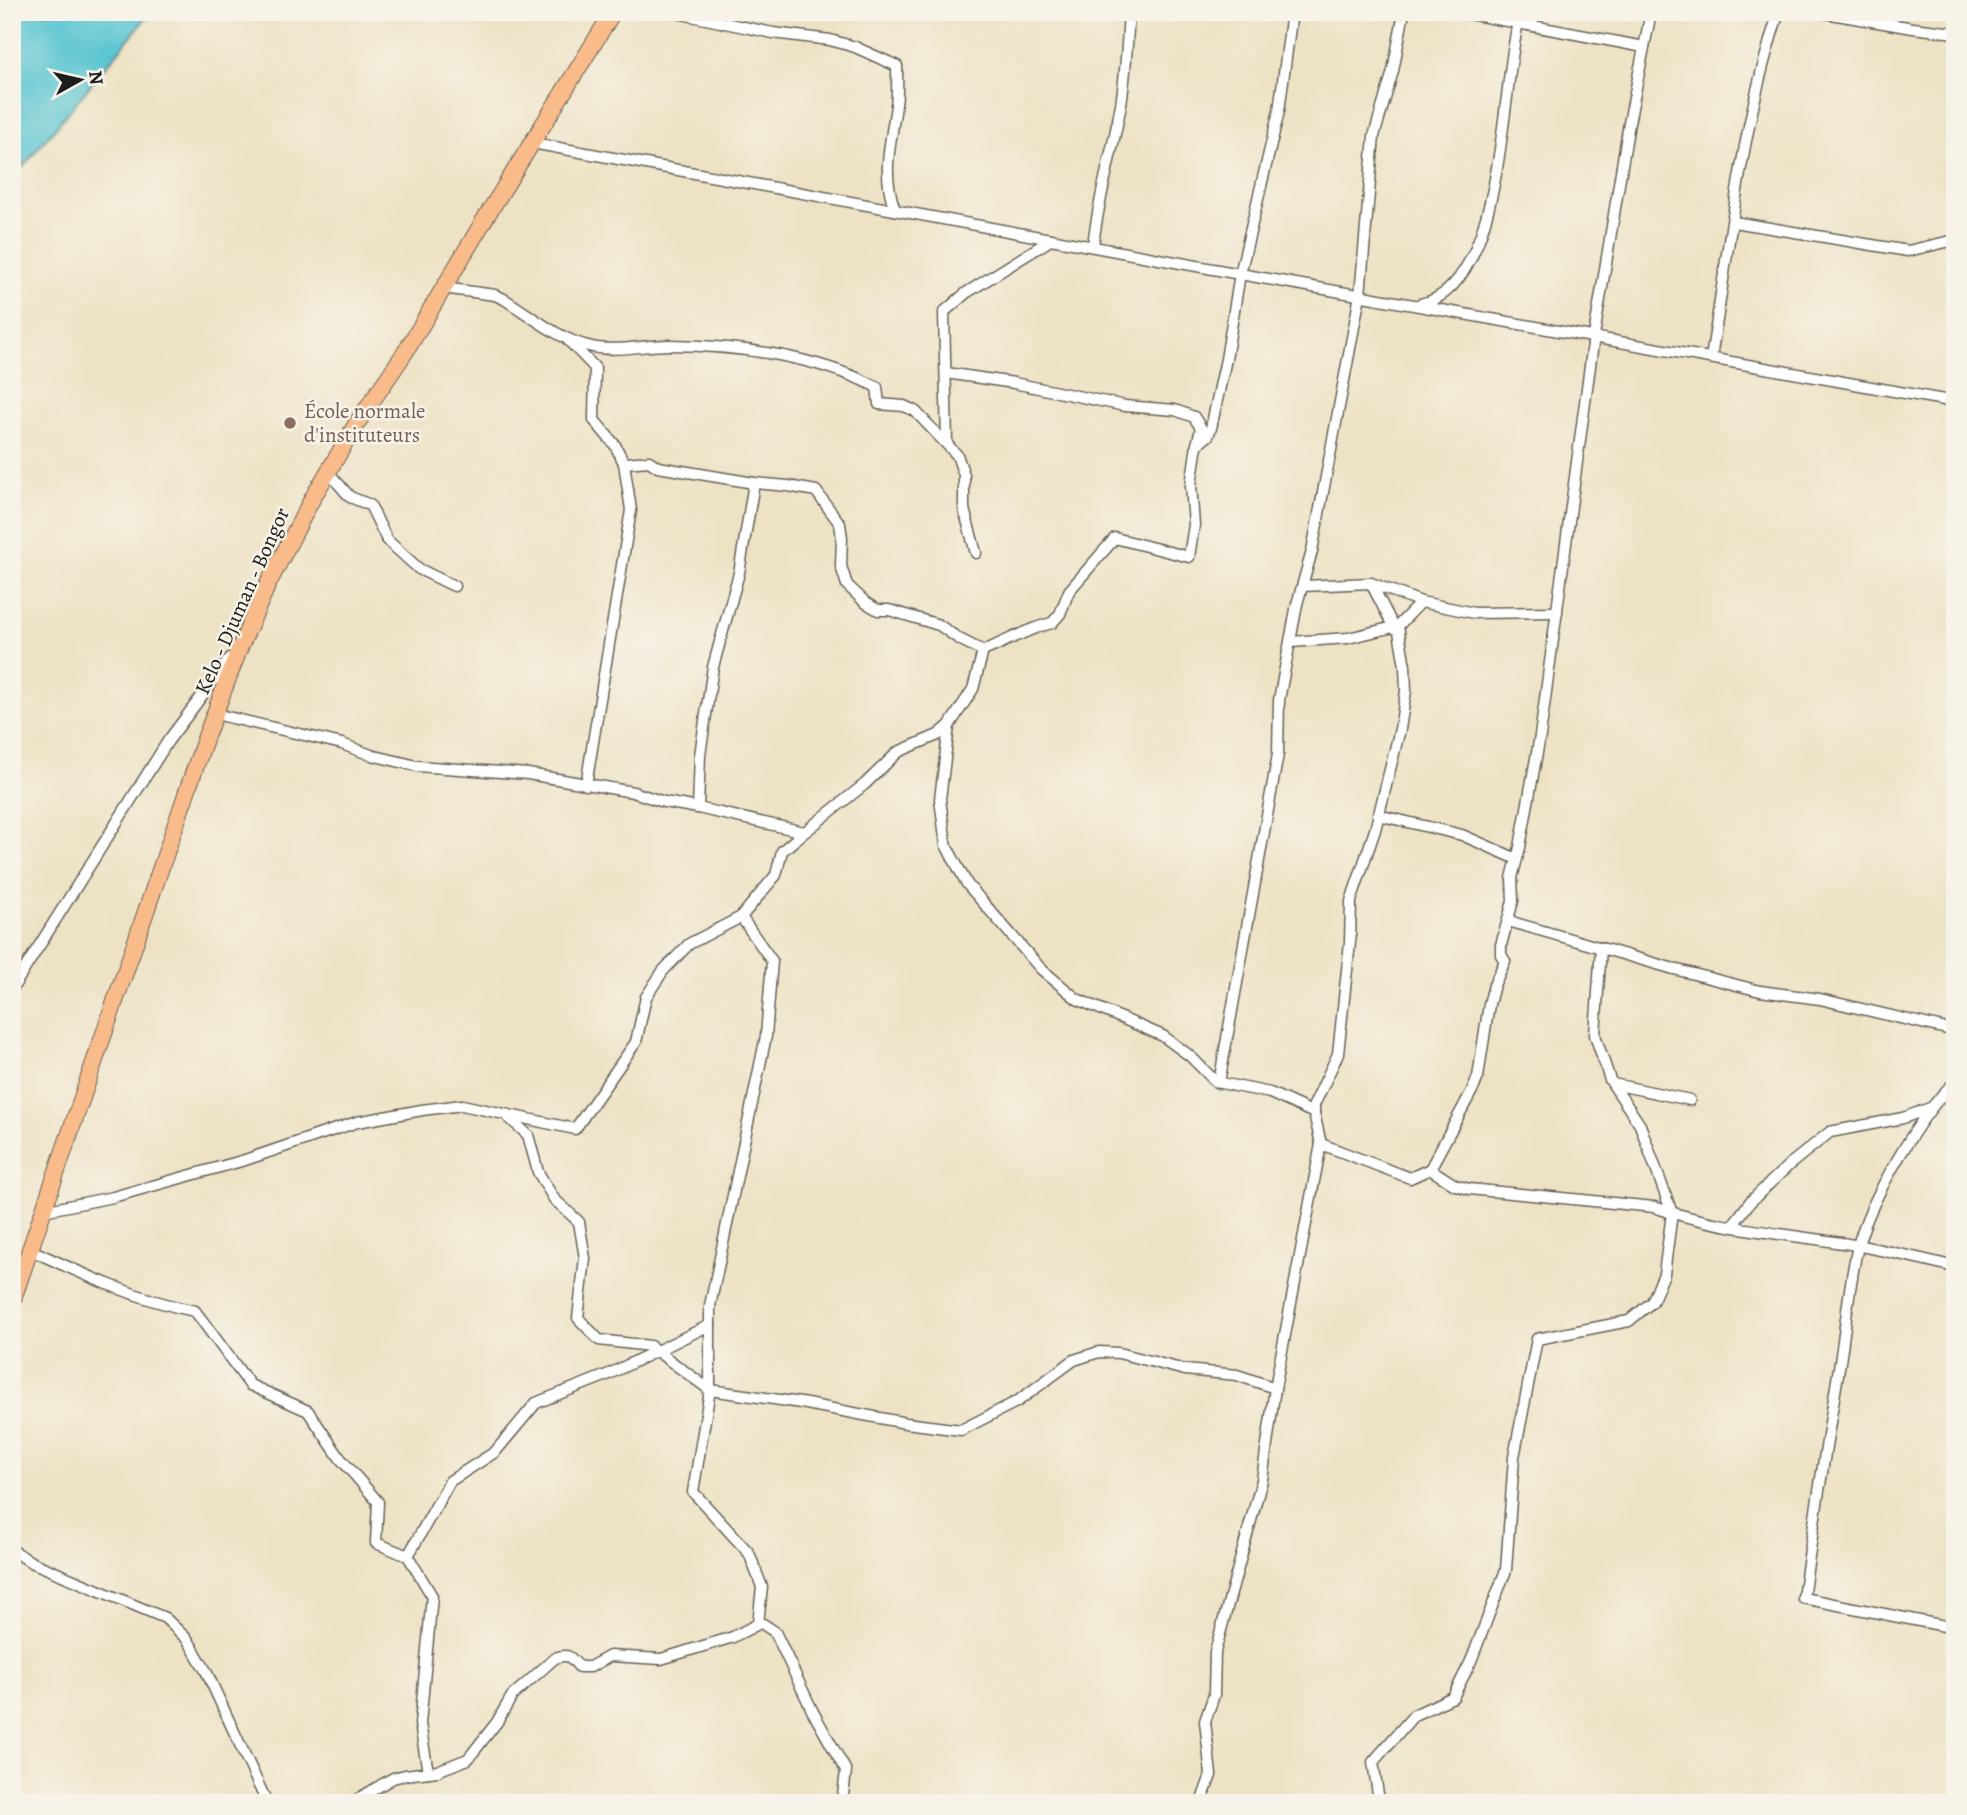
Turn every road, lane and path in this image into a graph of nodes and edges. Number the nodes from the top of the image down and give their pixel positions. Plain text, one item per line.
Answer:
1 (613, 12) edge
2 (672, 12) edge
3 (1129, 12) edge
4 (1292, 12) edge
5 (1405, 12) edge
6 (1459, 12) edge
7 (1651, 12) edge
8 (1779, 12) edge
9 (1819, 12) edge
10 (1519, 18) edge
11 (1955, 33) edge
12 (1644, 47) junction
13 (532, 143) junction
14 (895, 210) junction
15 (1734, 222) junction
16 (1052, 239) junction
17 (1955, 240) edge
18 (1093, 246) junction
19 (1240, 274) junction
20 (443, 288) junction
21 (1360, 295) junction
22 (1414, 305) junction
23 (564, 336) junction
24 (1594, 336) junction
25 (1711, 358) junction
26 (946, 373) junction
27 (1955, 402) edge
28 (947, 443) junction
29 (1197, 445) junction
30 (624, 463) junction
31 (328, 472) junction
32 (754, 483) junction
33 (976, 553) dead end
34 (1371, 583) junction
35 (454, 586) dead end
36 (1303, 586) junction
37 (1421, 602) junction
38 (1556, 612) junction
39 (1396, 627) junction
40 (1291, 642) junction
41 (240, 647) junction
42 (983, 651) junction
43 (215, 714) junction
44 (949, 726) junction
45 (586, 785) junction
46 (698, 808) junction
47 (1378, 815) junction
48 (804, 832) junction
49 (1517, 859) junction
50 (741, 917) junction
51 (1508, 921) junction
52 (1601, 948) junction
53 (12, 989) edge
54 (1955, 1031) edge
55 (1955, 1082) edge
56 (1219, 1083) junction
57 (1613, 1084) junction
58 (1690, 1100) dead end
59 (1930, 1108) junction
60 (1314, 1113) junction
61 (505, 1114) junction
62 (1321, 1144) junction
63 (1430, 1170) junction
64 (43, 1211) junction
65 (1672, 1213) junction
66 (1732, 1226) junction
67 (1858, 1246) junction
68 (29, 1249) junction
69 (1955, 1267) edge
70 (12, 1302) edge
71 (710, 1325) junction
72 (657, 1351) junction
73 (1275, 1388) junction
74 (710, 1390) junction
75 (12, 1550) edge
76 (408, 1556) junction
77 (763, 1624) dead end
78 (1955, 1628) edge
79 (428, 1772) junction
80 (267, 1803) edge
81 (351, 1803) edge
82 (842, 1803) edge
83 (1201, 1803) edge
84 (1373, 1803) edge

1 - 13 highway, Kelo - Djuman - Bongor
2 - 14 street
3 - 18 street
4 - 19 street
5 - 21 street
6 - 10 street
7 - 12 street
8 - 15 street
9 - 11 street
10 - 12 street
10 - 22 street
12 - 24 street
13 - 14 street
13 - 20 highway, Kelo - Djuman - Bongor
14 - 16 street
15 - 17 street
15 - 25 street
16 - 18 street
16 - 26 street
18 - 19 street
19 - 21 street
19 - 29 street
20 - 23 street
20 - 31 highway, Kelo - Djuman - Bongor
21 - 22 street
21 - 36 street
22 - 24 street
23 - 28 street
23 - 30 street
24 - 25 street
24 - 38 street
25 - 27 street
26 - 28 street
26 - 29 street
28 - 33 street
29 - 42 street
30 - 32 street
30 - 45 street
31 - 35 street
31 - 41 highway, Kelo - Djuman - Bongor
32 - 42 street
32 - 46 street
34 - 36 street
34 - 37 street
34 - 39 street
36 - 40 street
37 - 38 street
37 - 39 street
38 - 49 street
39 - 40 street
39 - 47 street
40 - 56 street
41 - 43 highway, Kelo - Djuman - Bongor
41 - 53 street
42 - 44 street
43 - 45 street
43 - 64 highway, Kelo - Djuman - Bongor
44 - 48 street
44 - 56 street
45 - 46 street
46 - 48 street
47 - 49 street
47 - 60 street
48 - 50 street
49 - 51 street
50 - 61 street
50 - 71 street
51 - 52 street
51 - 63 street
52 - 54 street
52 - 57 street
55 - 59 street
56 - 60 street
57 - 58 street
57 - 65 street
59 - 66 street
59 - 67 street
60 - 62 street
61 - 64 street
61 - 72 street
62 - 63 street
62 - 73 street
63 - 65 street
64 - 68 highway, Kelo - Djuman - Bongor
65 - 66 street
65 - 84 street
66 - 67 street
67 - 69 street
67 - 78 street
68 - 70 highway, Kelo - Djuman - Bongor
68 - 76 street
71 - 72 street
71 - 74 street
72 - 74 street
72 - 76 street
73 - 74 street
73 - 83 street
74 - 79 street
75 - 80 street
76 - 79 street
77 - 82 street
79 - 81 street

